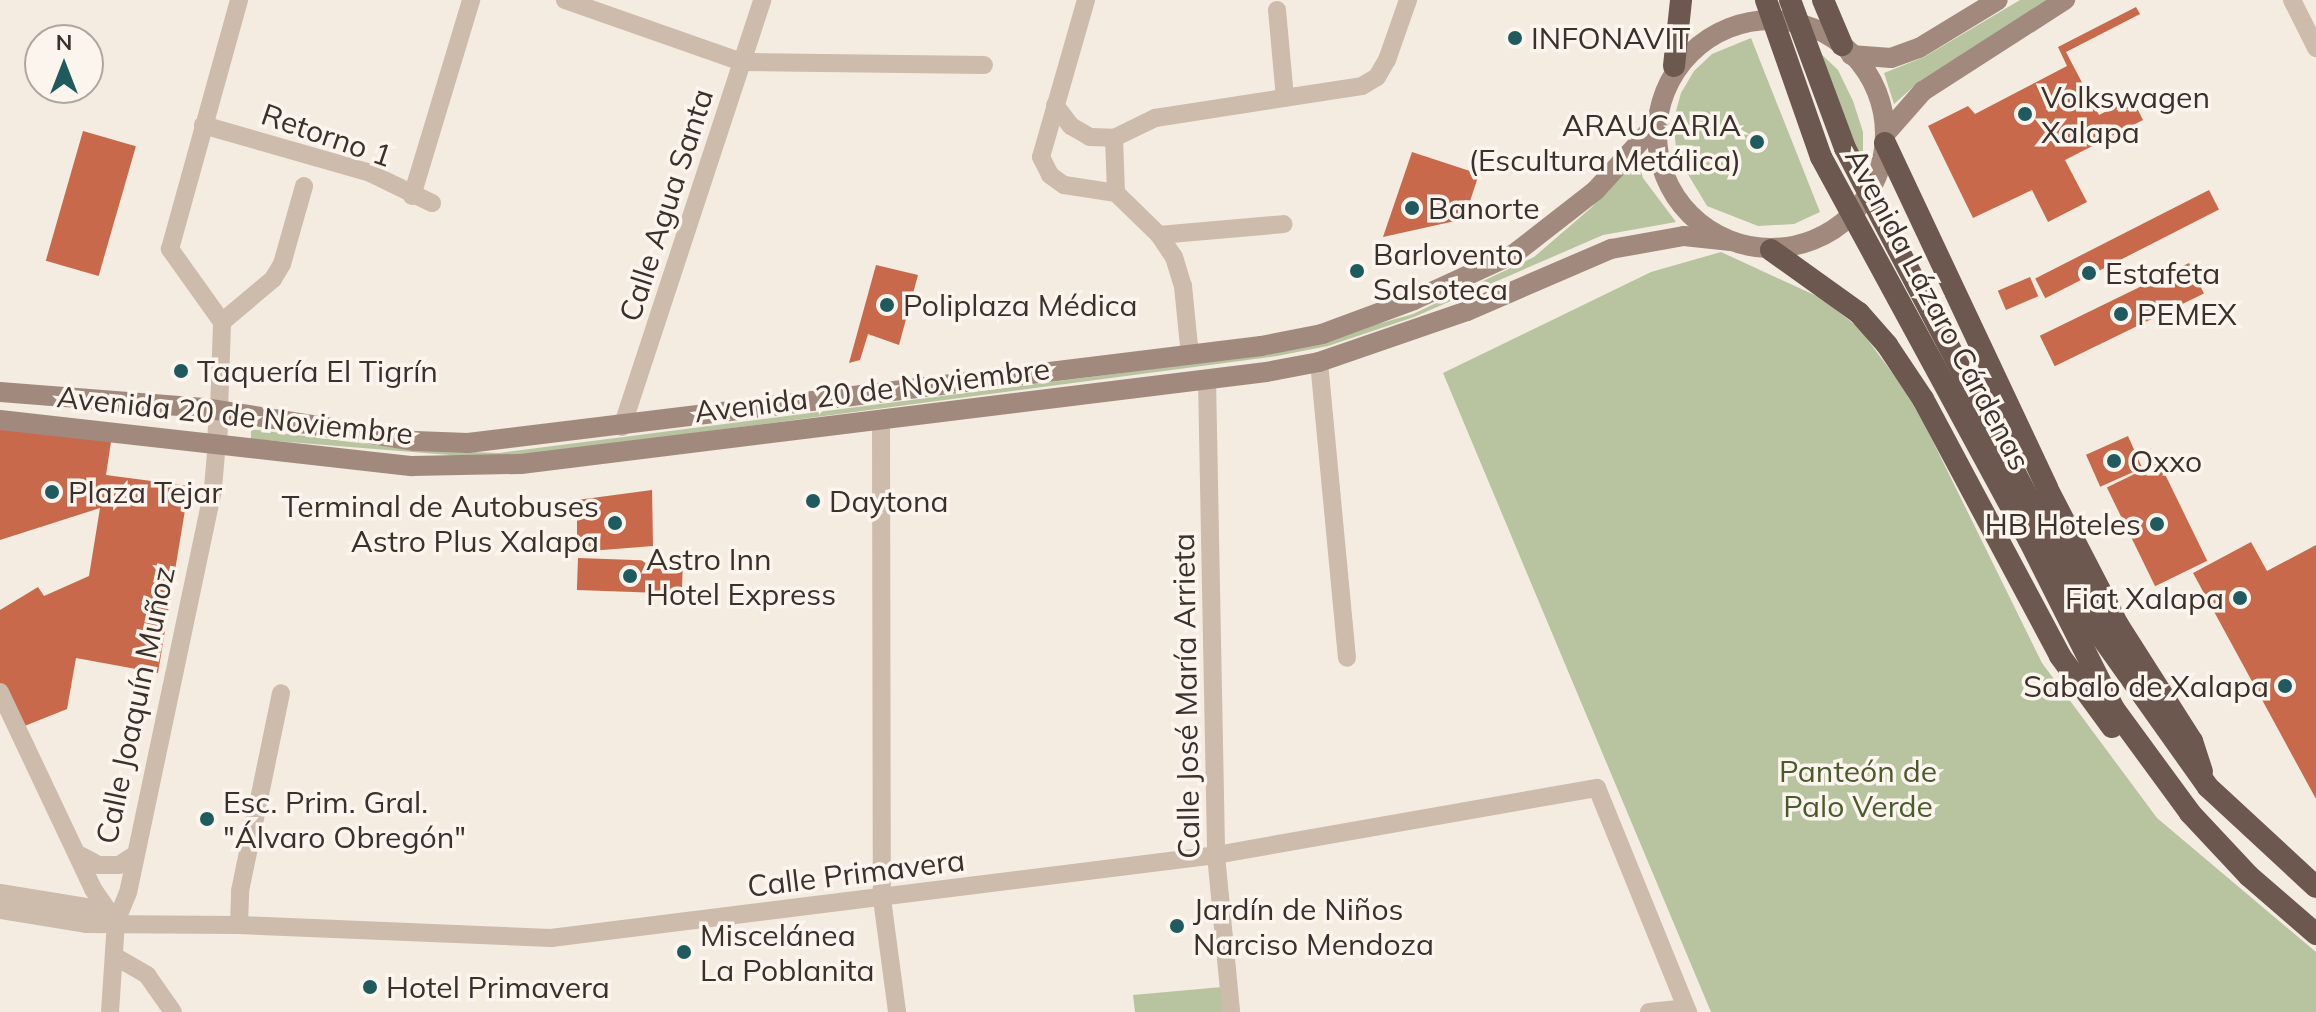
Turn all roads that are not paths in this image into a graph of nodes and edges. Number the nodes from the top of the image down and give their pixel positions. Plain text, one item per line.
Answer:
1 (239, 0) edge
2 (471, 0) edge
3 (565, 0) edge
4 (762, 0) edge
5 (1086, 0) edge
6 (1408, 0) edge
7 (1681, 0) edge
8 (1766, 0) edge
9 (1790, 0) edge
10 (1823, 0) edge
11 (1998, 0) edge
12 (2065, 0) edge
13 (2292, 0) edge
14 (1277, 10) dead end
15 (2316, 48) edge
16 (1846, 50) junction
17 (742, 62) junction
18 (984, 65) dead end
19 (1674, 66) junction
20 (1285, 98) junction
21 (1055, 105) junction
22 (1659, 121) junction
23 (203, 125) junction
24 (1886, 137) junction
25 (1114, 138) junction
26 (304, 186) dead end
27 (1116, 193) junction
28 (412, 196) junction
29 (432, 203) dead end
30 (1284, 224) dead end
31 (1159, 235) junction
32 (1731, 241) junction
33 (1771, 250) junction
34 (222, 322) junction
35 (1190, 356) junction
36 (1319, 362) junction
37 (1207, 379) junction
38 (0, 392) edge
39 (219, 410) junction
40 (0, 420) edge
41 (881, 420) junction
42 (622, 427) junction
43 (217, 441) junction
44 (1347, 658) dead end
45 (0, 692) edge
46 (281, 693) dead end
47 (2152, 766) junction
48 (2208, 787) junction
49 (1216, 855) junction
50 (82, 856) junction
51 (133, 856) junction
52 (2316, 887) edge
53 (0, 893) edge
54 (882, 899) junction
55 (0, 910) edge
56 (116, 922) junction
57 (239, 925) junction
58 (2316, 934) edge
59 (116, 957) junction
60 (1687, 1010) edge
61 (110, 1012) edge
62 (173, 1012) edge
63 (897, 1012) edge
64 (1231, 1012) edge
65 (1649, 1012) edge

1 - 23 street
2 - 28 street
3 - 17 street
4 - 17 street, Calle Agua Santa
5 - 21 street
6 - 20 street
7 - 19 highway
8 - 47 highway, Avenida Lázaro Cárdenas
9 - 48 highway, Avenida Lázaro Cárdenas
10 - 16 highway
11 - 16 main road
12 - 24 main road
13 - 15 street
14 - 20 street
16 - 19 main road
16 - 24 main road
17 - 18 street
17 - 42 street, Calle Agua Santa
19 - 22 main road
20 - 25 street
21 - 25 street
21 - 27 street
22 - 32 main road
22 - 35 main road, Avenida 20 de Noviembre
23 - 28 street, Retorno 1
23 - 34 street
24 - 33 main road
24 - 48 highway
25 - 27 street
26 - 34 street
27 - 31 street
28 - 29 street, Retorno 1
30 - 31 street
31 - 35 street
32 - 33 main road
32 - 36 main road, Avenida 20 de Noviembre
33 - 47 highway
34 - 39 street
35 - 42 main road, Avenida 20 de Noviembre
36 - 37 main road, Avenida 20 de Noviembre
36 - 44 street
37 - 41 main road, Avenida 20 de Noviembre
37 - 49 street, Calle José María Arrieta
38 - 39 main road, Avenida 20 de Noviembre
39 - 42 main road, Avenida 20 de Noviembre
39 - 43 street, Calle Joaquín Muñoz
40 - 43 main road, Avenida 20 de Noviembre
41 - 43 main road, Avenida 20 de Noviembre
41 - 54 street
43 - 51 street, Calle Joaquín Muñoz
45 - 50 street
46 - 57 street
47 - 58 highway, Avenida Lázaro Cárdenas
48 - 52 highway, Avenida Lázaro Cárdenas
49 - 54 street, Calle Primavera
49 - 60 street, Calle Primavera
49 - 64 street, Calle José María Arrieta
50 - 51 street
50 - 56 street
51 - 56 street, Calle Joaquín Muñoz
53 - 56 street, Calle Primavera
54 - 57 street, Calle Primavera
54 - 63 street
55 - 56 street, Calle Primavera
56 - 57 street, Calle Primavera
56 - 59 street, Calle Joaquín Muñoz
59 - 61 street, Calle Joaquín Muñoz
59 - 62 street
60 - 65 street

